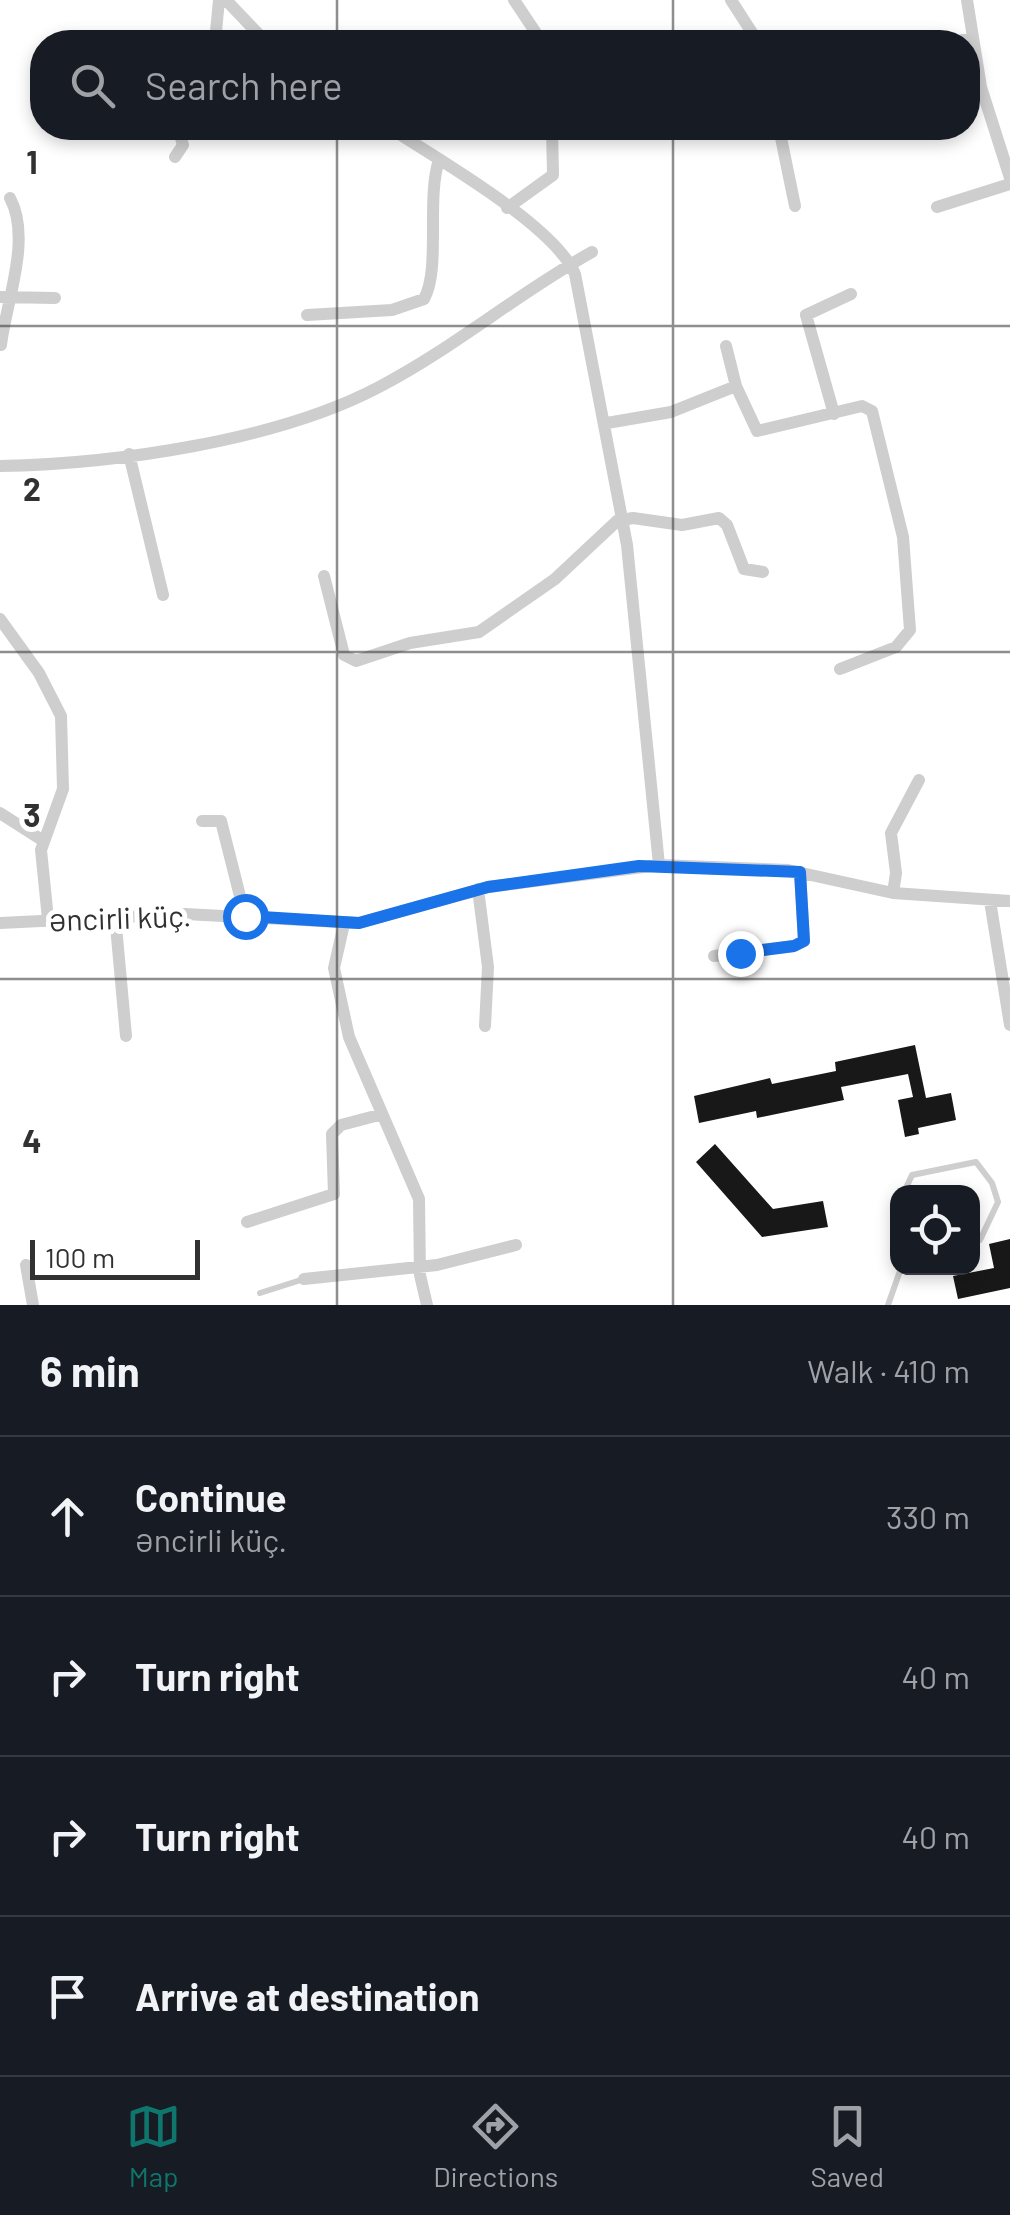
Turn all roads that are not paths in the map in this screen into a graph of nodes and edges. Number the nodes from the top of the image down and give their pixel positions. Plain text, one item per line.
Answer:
1 (223, 0) edge
2 (514, 0) edge
3 (731, 0) edge
4 (966, 0) edge
5 (217, 30) edge
6 (254, 30) edge
7 (534, 30) edge
8 (750, 30) edge
9 (971, 30) edge
10 (980, 77) edge
11 (181, 140) edge
12 (408, 140) edge
13 (552, 140) edge
14 (782, 140) edge
15 (175, 157) dead end
16 (439, 160) junction
17 (1010, 181) edge
18 (10, 198) dead end
19 (795, 206) dead end
20 (937, 207) dead end
21 (508, 208) junction
22 (592, 252) dead end
23 (571, 264) junction
24 (851, 294) dead end
25 (5, 296) edge
26 (55, 298) dead end
27 (308, 316) dead end
28 (1, 345) edge
29 (726, 346) dead end
30 (736, 386) junction
31 (834, 414) junction
32 (607, 423) junction
33 (129, 454) junction
34 (0, 466) edge
35 (622, 519) junction
36 (763, 572) dead end
37 (324, 576) dead end
38 (162, 595) dead end
39 (0, 619) edge
40 (840, 668) dead end
41 (919, 780) dead end
42 (0, 812) edge
43 (202, 821) dead end
44 (42, 840) junction
45 (658, 864) junction
46 (800, 872) junction
47 (478, 889) junction
48 (893, 893) junction
49 (990, 901) junction
50 (1010, 902) edge
51 (114, 915) junction
52 (245, 916) junction
53 (48, 919) junction
54 (0, 922) edge
55 (344, 924) junction
56 (714, 956) dead end
57 (1010, 1025) edge
58 (485, 1026) dead end
59 (126, 1036) dead end
60 (380, 1115) junction
61 (907, 1185) edge
62 (247, 1222) dead end
63 (980, 1240) dead end
64 (516, 1245) dead end
65 (26, 1265) dead end
66 (420, 1267) junction
67 (899, 1275) edge
68 (304, 1279) joint
69 (260, 1293) dead end
70 (33, 1305) edge
71 (427, 1305) edge
72 (888, 1305) edge

1 - 5 street
1 - 6 street
2 - 7 street
3 - 8 street
4 - 9 street
10 - 17 street
11 - 15 street
12 - 16 street
13 - 21 street
14 - 19 street
16 - 21 street
16 - 27 street
17 - 20 street
18 - 25 street
21 - 23 street
22 - 23 street
23 - 32 street
23 - 33 street
24 - 31 street
25 - 26 street
25 - 28 street
29 - 30 street
30 - 31 street
30 - 32 street
31 - 40 street
32 - 35 street
33 - 34 street
33 - 38 street
35 - 36 street
35 - 37 street
35 - 45 street
39 - 44 street
41 - 48 street
42 - 44 street
43 - 52 street
44 - 53 street
45 - 46 street, Əncirli küç.
45 - 47 street, Əncirli küç.
46 - 48 street, Əncirli küç.
46 - 56 street
47 - 55 street, Əncirli küç.
47 - 58 street
48 - 49 street, Əncirli küç.
49 - 50 street, Əncirli küç.
49 - 57 street
51 - 52 street, Əncirli küç.
51 - 53 street, Əncirli küç.
51 - 59 street
52 - 55 street, Əncirli küç.
53 - 54 street, Əncirli küç.
55 - 60 street
60 - 62 street
60 - 66 street
61 - 63 lane
64 - 66 street
65 - 70 street
66 - 68 street
66 - 71 street
67 - 72 lane
68 - 69 lane

